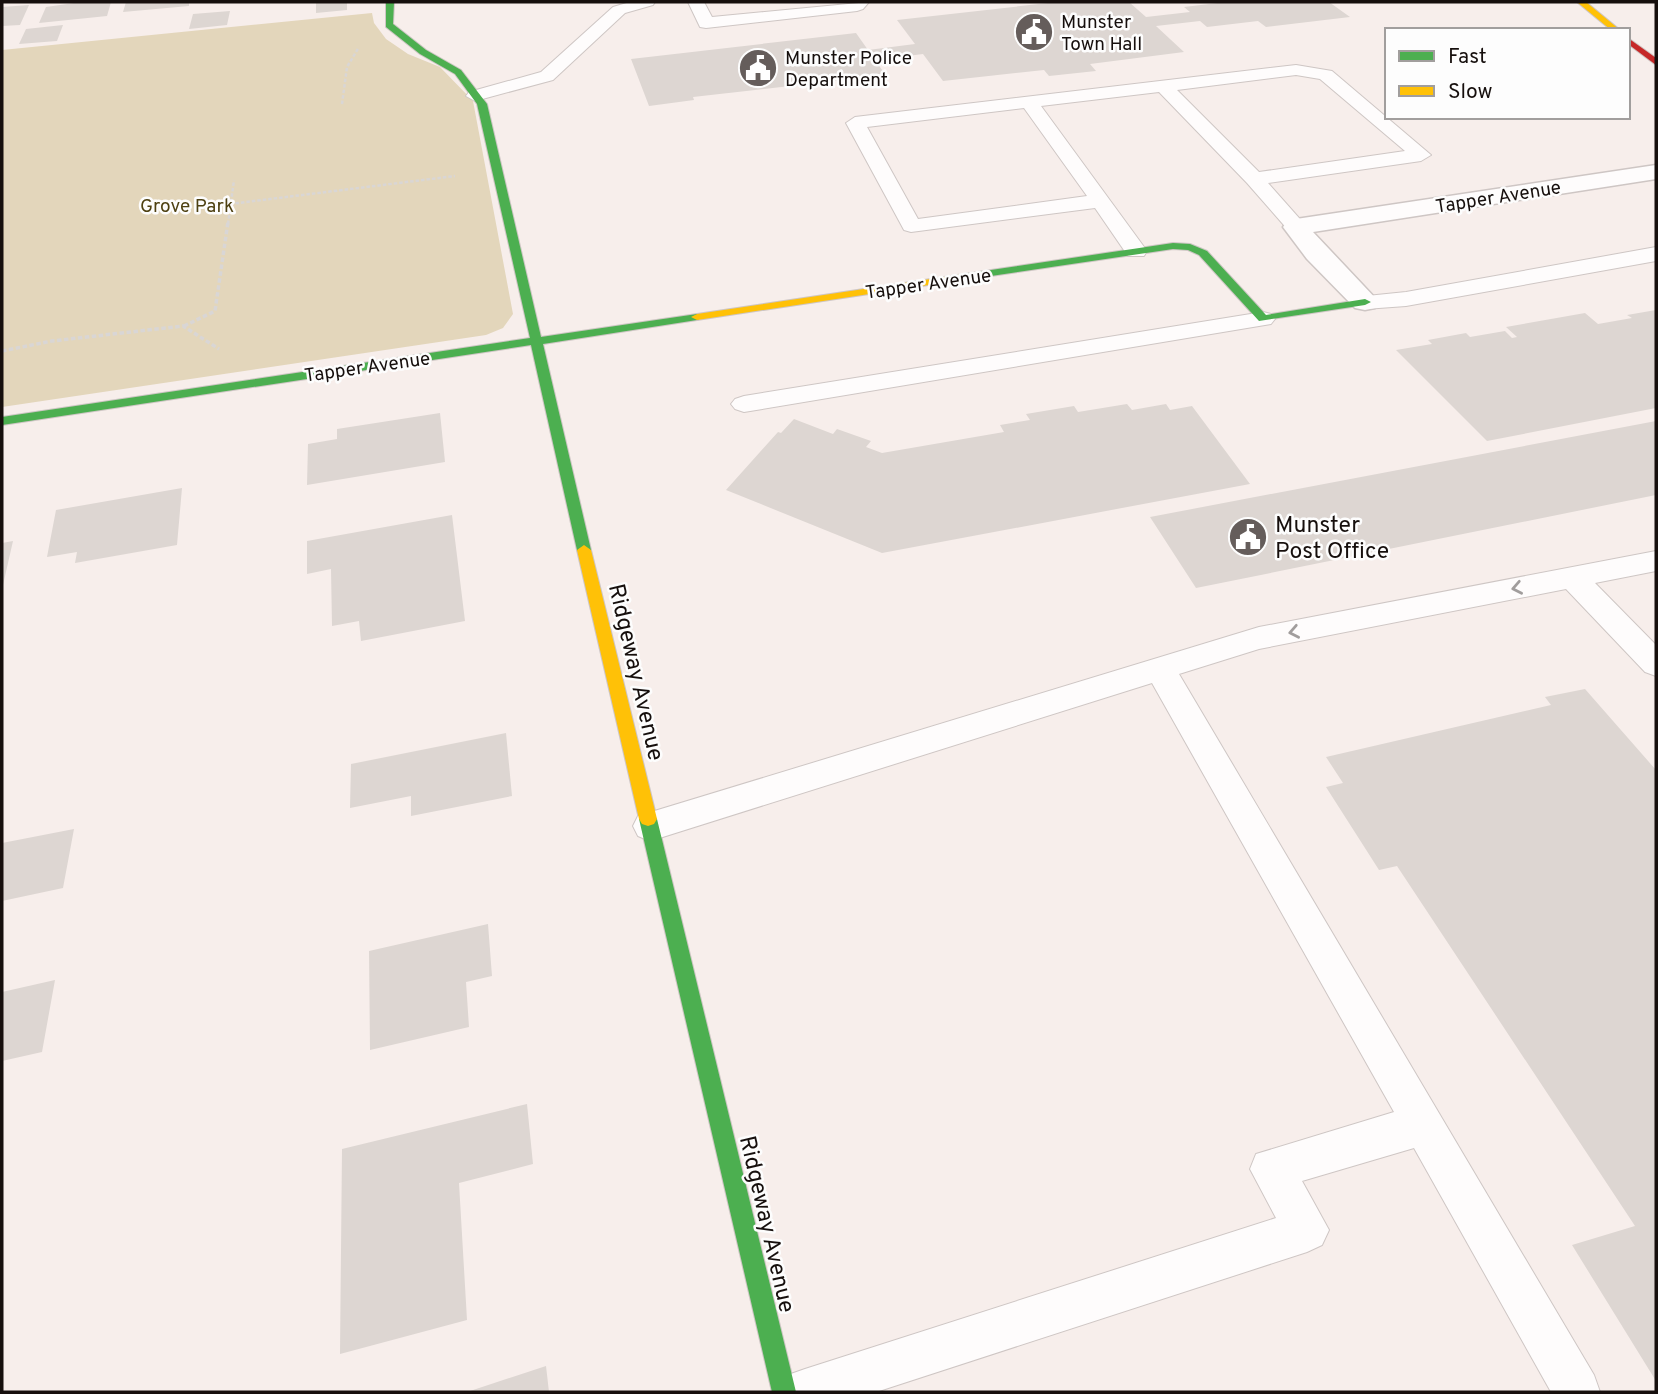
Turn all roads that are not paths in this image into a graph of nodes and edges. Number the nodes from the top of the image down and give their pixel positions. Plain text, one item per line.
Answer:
1 (390, 2) edge
2 (647, 2) edge
3 (696, 2) edge
4 (860, 2) edge
5 (1581, 2) edge
6 (1614, 28) edge
7 (1630, 42) edge
8 (1656, 62) edge
9 (1163, 86) junction
10 (475, 96) junction
11 (1029, 102) junction
12 (1656, 172) edge
13 (1254, 178) junction
14 (1099, 201) junction
15 (1296, 227) junction
16 (1136, 251) junction
17 (1656, 254) edge
18 (1365, 302) junction
19 (1264, 318) junction
20 (534, 341) junction
21 (744, 404) dead end
22 (2, 421) edge
23 (1656, 561) edge
24 (1572, 577) junction
25 (1656, 664) edge
26 (1160, 669) junction
27 (650, 826) junction
28 (1424, 1124) junction
29 (784, 1392) edge
30 (805, 1392) edge
31 (1577, 1392) edge

1 - 10 street, Ridgeway Avenue
2 - 10 lane
3 - 4 lane
5 - 6 street
7 - 8 street
9 - 11 lane
9 - 13 lane
9 - 13 lane
10 - 20 street, Ridgeway Avenue
11 - 14 lane
11 - 14 lane
12 - 15 street, Tapper Avenue
13 - 15 lane
14 - 16 lane
15 - 18 street
16 - 19 street, Tapper Avenue
16 - 20 street, Tapper Avenue
17 - 18 lane
18 - 19 street
19 - 21 lane
20 - 22 street, Tapper Avenue
20 - 27 street, Ridgeway Avenue
23 - 24 lane
24 - 25 lane
24 -> 26 lane
26 - 27 lane
26 - 28 lane
27 - 29 street, Ridgeway Avenue
28 - 30 lane
28 - 31 lane

